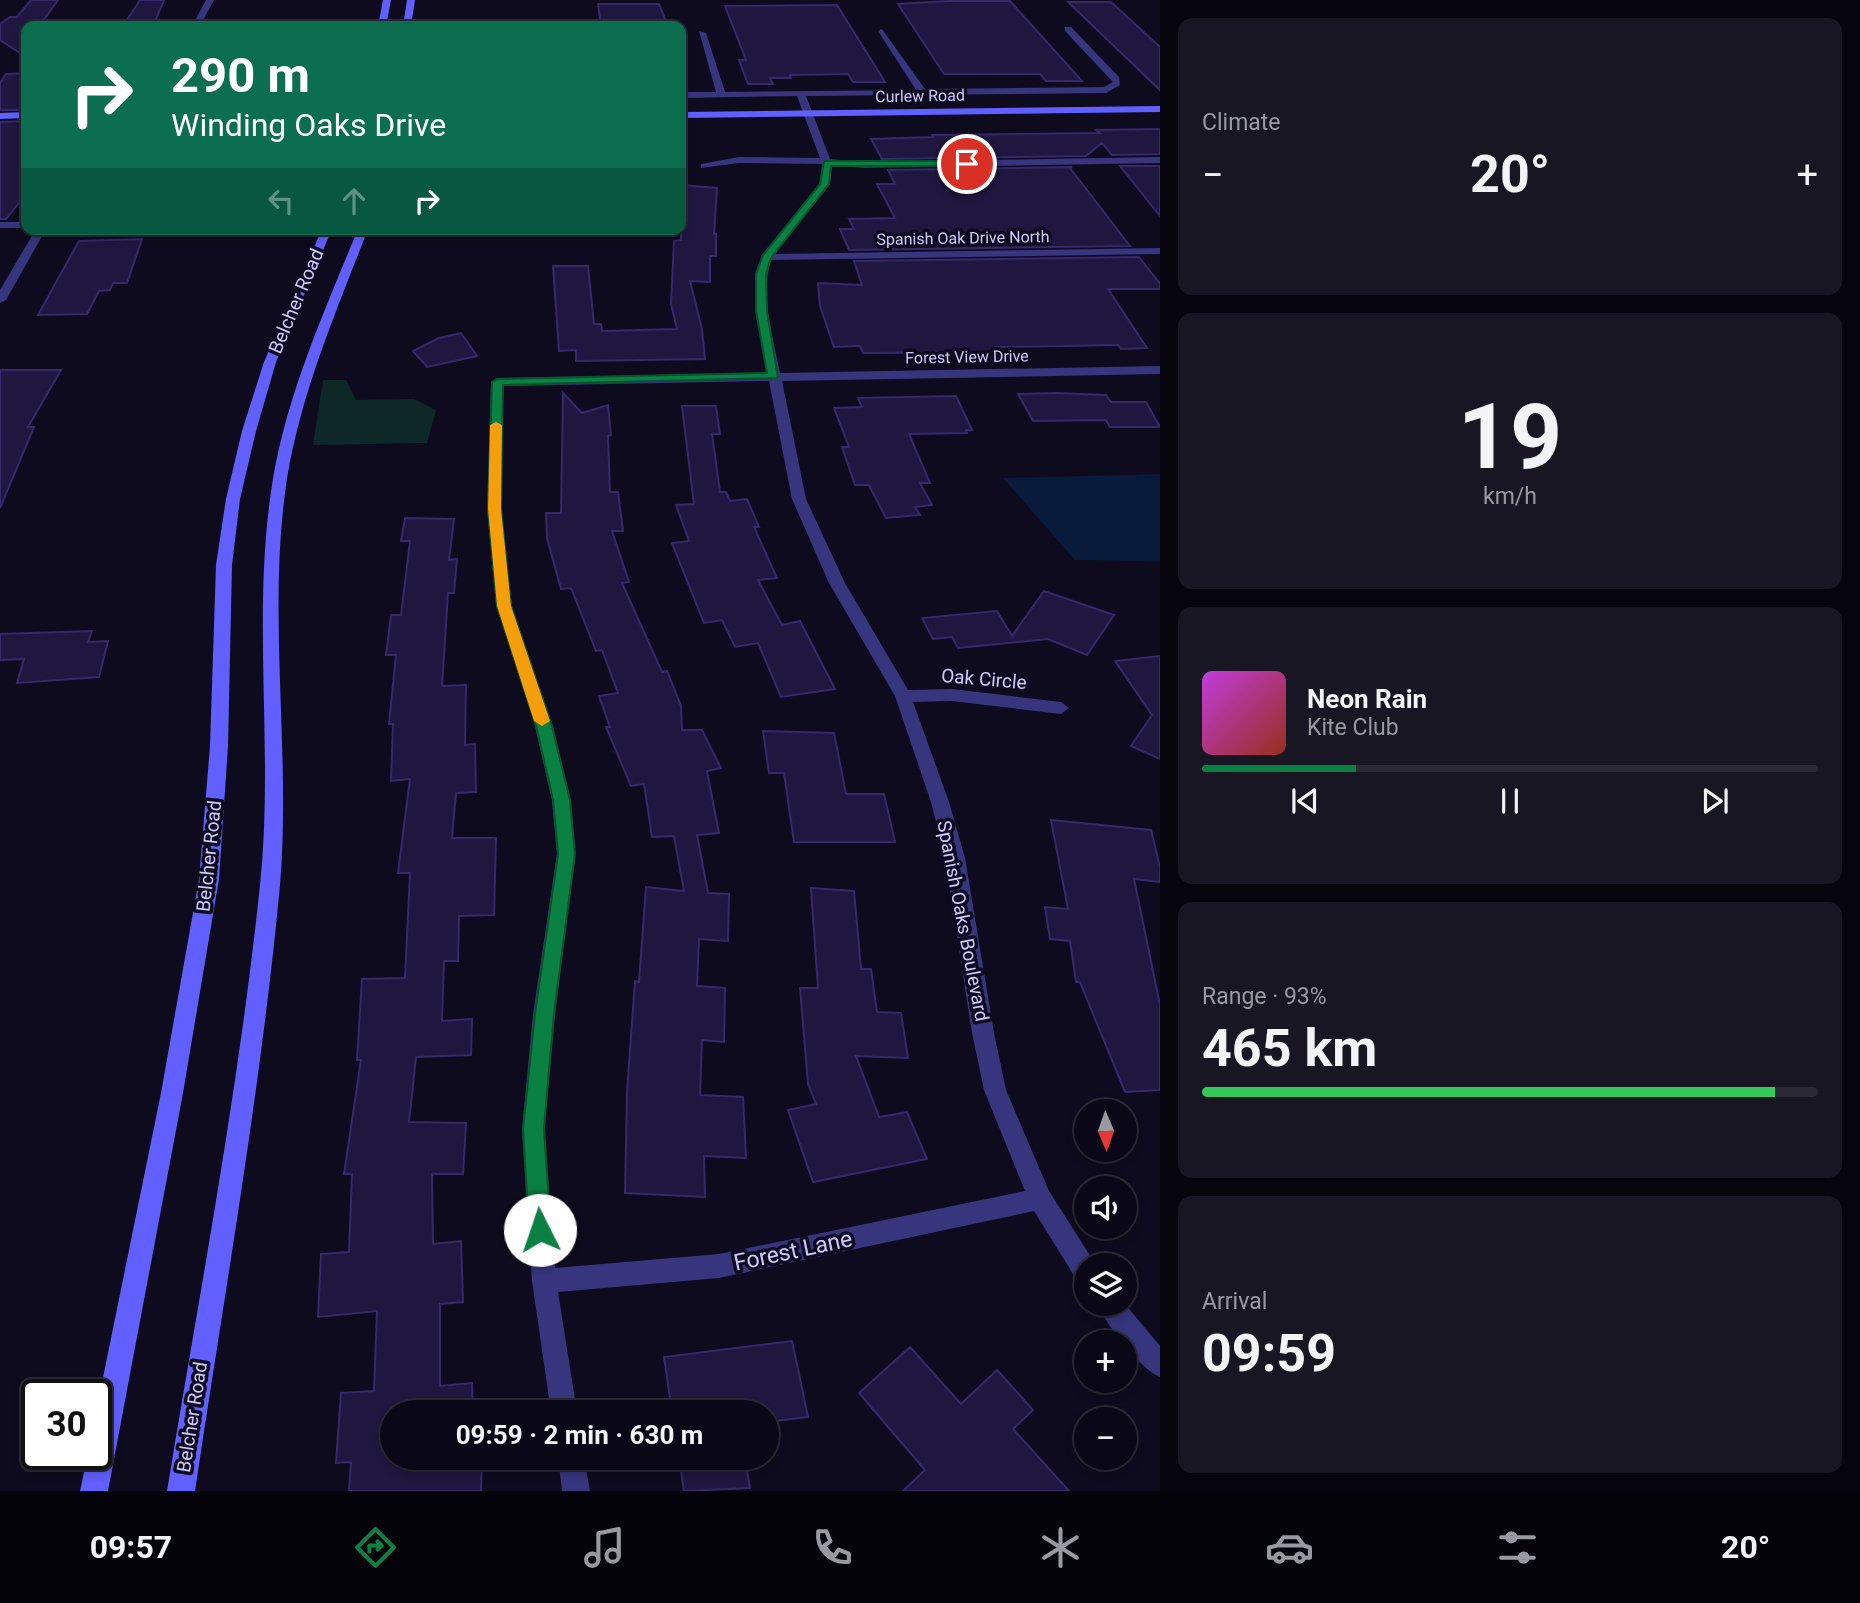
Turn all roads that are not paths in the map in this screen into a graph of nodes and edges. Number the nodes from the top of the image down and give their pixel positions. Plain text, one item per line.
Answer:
1 (210, 0) edge
2 (387, 0) edge
3 (411, 0) edge
4 (199, 21) edge
5 (384, 21) edge
6 (408, 21) edge
7 (1068, 29) dead end
8 (882, 31) dead end
9 (702, 33) dead end
10 (922, 92) junction
11 (800, 93) junction
12 (686, 94) edge
13 (721, 94) junction
14 (1160, 99) edge
15 (686, 105) edge
16 (807, 108) junction
17 (1160, 109) edge
18 (686, 115) edge
19 (0, 116) edge
20 (21, 116) edge
21 (1160, 160) edge
22 (827, 163) junction
23 (704, 166) dead end
24 (0, 225) edge
25 (21, 225) edge
26 (38, 235) edge
27 (324, 235) edge
28 (354, 235) edge
29 (361, 235) edge
30 (371, 235) edge
31 (1160, 251) edge
32 (766, 257) junction
33 (350, 263) junction
34 (0, 300) edge
35 (1160, 370) edge
36 (774, 376) junction
37 (903, 696) junction
38 (1061, 708) dead end
39 (1040, 1199) junction
40 (1074, 1253) edge
41 (544, 1281) junction
42 (1119, 1316) edge
43 (1160, 1364) edge
44 (562, 1400) edge
45 (573, 1470) edge
46 (94, 1491) edge
47 (181, 1491) edge
48 (576, 1491) edge

1 - 4 street
2 - 5 main road
3 - 6 main road
7 - 10 street
8 - 10 street
9 - 13 street
10 - 11 street
11 - 13 street
11 - 16 street
12 - 13 street
14 - 16 main road, Curlew Road
15 - 16 main road, Curlew Road
16 - 17 main road, Curlew Road
16 - 18 main road, Curlew Road
16 - 22 street
19 - 20 main road
21 - 22 street
22 - 23 street
22 - 32 street
24 - 25 street
26 - 34 street
27 - 46 main road, Belcher Road
28 - 33 main road
29 - 33 main road, Belcher Road
30 - 33 main road
31 - 32 street, Spanish Oak Drive North
32 - 36 street, Spanish Oaks Boulevard
33 - 47 main road, Belcher Road
35 - 36 street, Forest View Drive
36 - 37 street, Spanish Oaks Boulevard
36 - 41 street, Forest View Drive
37 - 38 street, Oak Circle
37 - 39 street, Spanish Oaks Boulevard
39 - 40 street, Spanish Oaks Boulevard
39 - 41 street, Forest Lane
41 - 44 street
42 - 43 street
45 - 48 street

